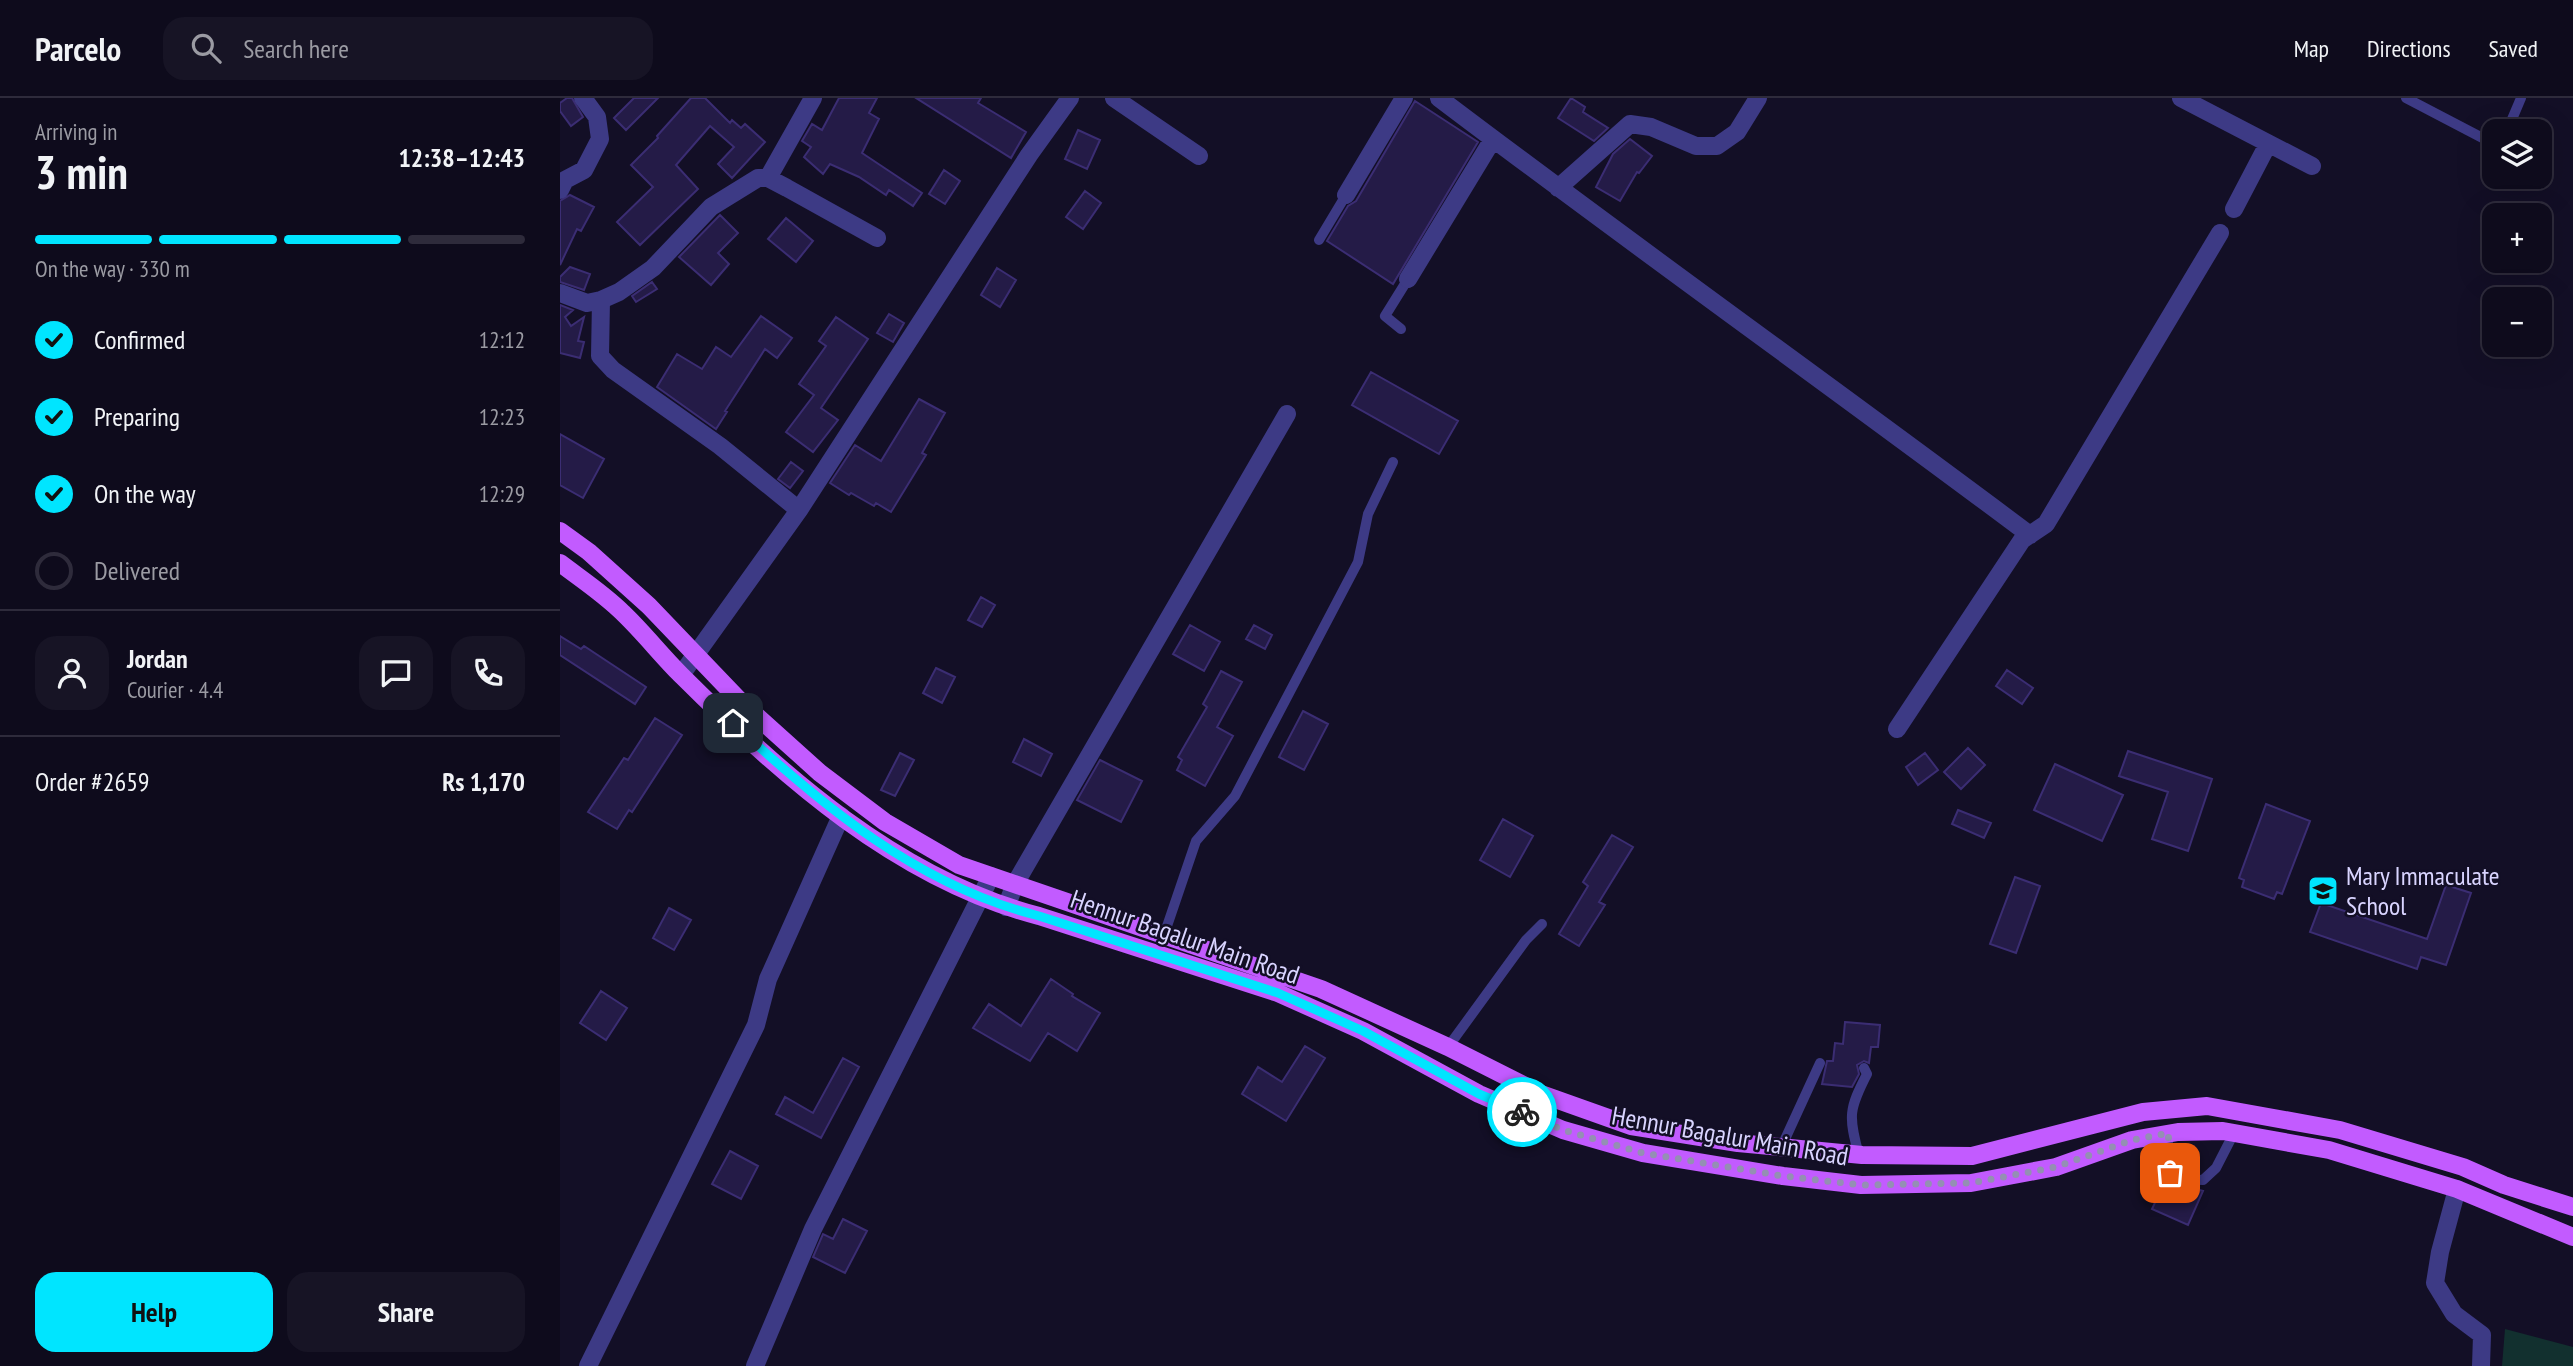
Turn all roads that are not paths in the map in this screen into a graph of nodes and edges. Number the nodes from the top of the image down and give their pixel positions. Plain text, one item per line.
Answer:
1 (583, 98) edge
2 (813, 98) edge
3 (1070, 98) edge
4 (1114, 98) edge
5 (1405, 98) edge
6 (1439, 98) edge
7 (1758, 98) edge
8 (2181, 98) edge
9 (2406, 98) edge
10 (2521, 98) edge
11 (2512, 119) edge
12 (2482, 138) edge
13 (1493, 139) junction
14 (2268, 144) junction
15 (1199, 156) dead end
16 (2312, 166) dead end
17 (768, 178) junction
18 (1558, 188) junction
19 (560, 190) edge
20 (1346, 195) joint
21 (2234, 209) dead end
22 (2220, 233) dead end
23 (877, 238) dead end
24 (1319, 240) dead end
25 (1408, 279) joint
26 (560, 293) edge
27 (601, 300) junction
28 (1401, 328) dead end
29 (1287, 414) dead end
30 (1393, 462) dead end
31 (799, 510) junction
32 (560, 531) edge
33 (2030, 535) junction
34 (560, 563) edge
35 (696, 655) junction
36 (681, 675) junction
37 (1896, 729) dead end
38 (841, 816) junction
39 (991, 876) junction
40 (1015, 884) junction
41 (981, 898) junction
42 (1006, 907) junction
43 (1542, 925) dead end
44 (1164, 935) junction
45 (1448, 1047) junction
46 (1820, 1063) dead end
47 (1864, 1068) dead end
48 (2169, 1133) junction
49 (2234, 1133) junction
50 (1781, 1147) junction
51 (1859, 1155) junction
52 (2457, 1189) junction
53 (2573, 1207) edge
54 (2573, 1237) edge
55 (588, 1366) edge
56 (755, 1366) edge
57 (2481, 1366) edge

1 - 19 street
2 - 17 street
3 - 31 street
4 - 15 street
5 - 20 street
6 - 13 street
7 - 18 street
8 - 14 street
9 - 12 lane
10 - 11 lane
13 - 18 street
13 - 25 street
14 - 16 street
14 - 21 street
17 - 23 street
17 - 27 street
18 - 33 street
20 - 24 lane
22 - 33 street
25 - 28 lane
26 - 27 street
27 - 31 street
29 - 40 street
30 - 44 lane
31 - 35 street
32 - 35 main road, Hennur Bagalur Main Road
33 - 37 street
34 - 36 main road, Hennur Bagalur Main Road
35 - 36 street
35 - 39 main road, Hennur Bagalur Main Road
36 - 38 main road, Hennur Bagalur Main Road
38 - 41 main road, Hennur Bagalur Main Road
38 - 55 street
39 - 40 main road, Hennur Bagalur Main Road
39 - 41 street
40 - 42 street
40 - 44 main road, Hennur Bagalur Main Road
41 - 42 main road, Hennur Bagalur Main Road
41 - 56 street
42 - 48 main road, Hennur Bagalur Main Road
43 - 45 lane
44 - 45 main road, Hennur Bagalur Main Road
45 - 50 main road, Hennur Bagalur Main Road
46 - 50 lane
47 - 51 lane
48 - 49 main road, Hennur Bagalur Main Road
48 - 49 lane
49 - 52 main road, Hennur Bagalur Main Road
50 - 51 main road, Hennur Bagalur Main Road
51 - 53 main road, Hennur Bagalur Main Road
52 - 54 main road, Hennur Bagalur Main Road
52 - 57 street

